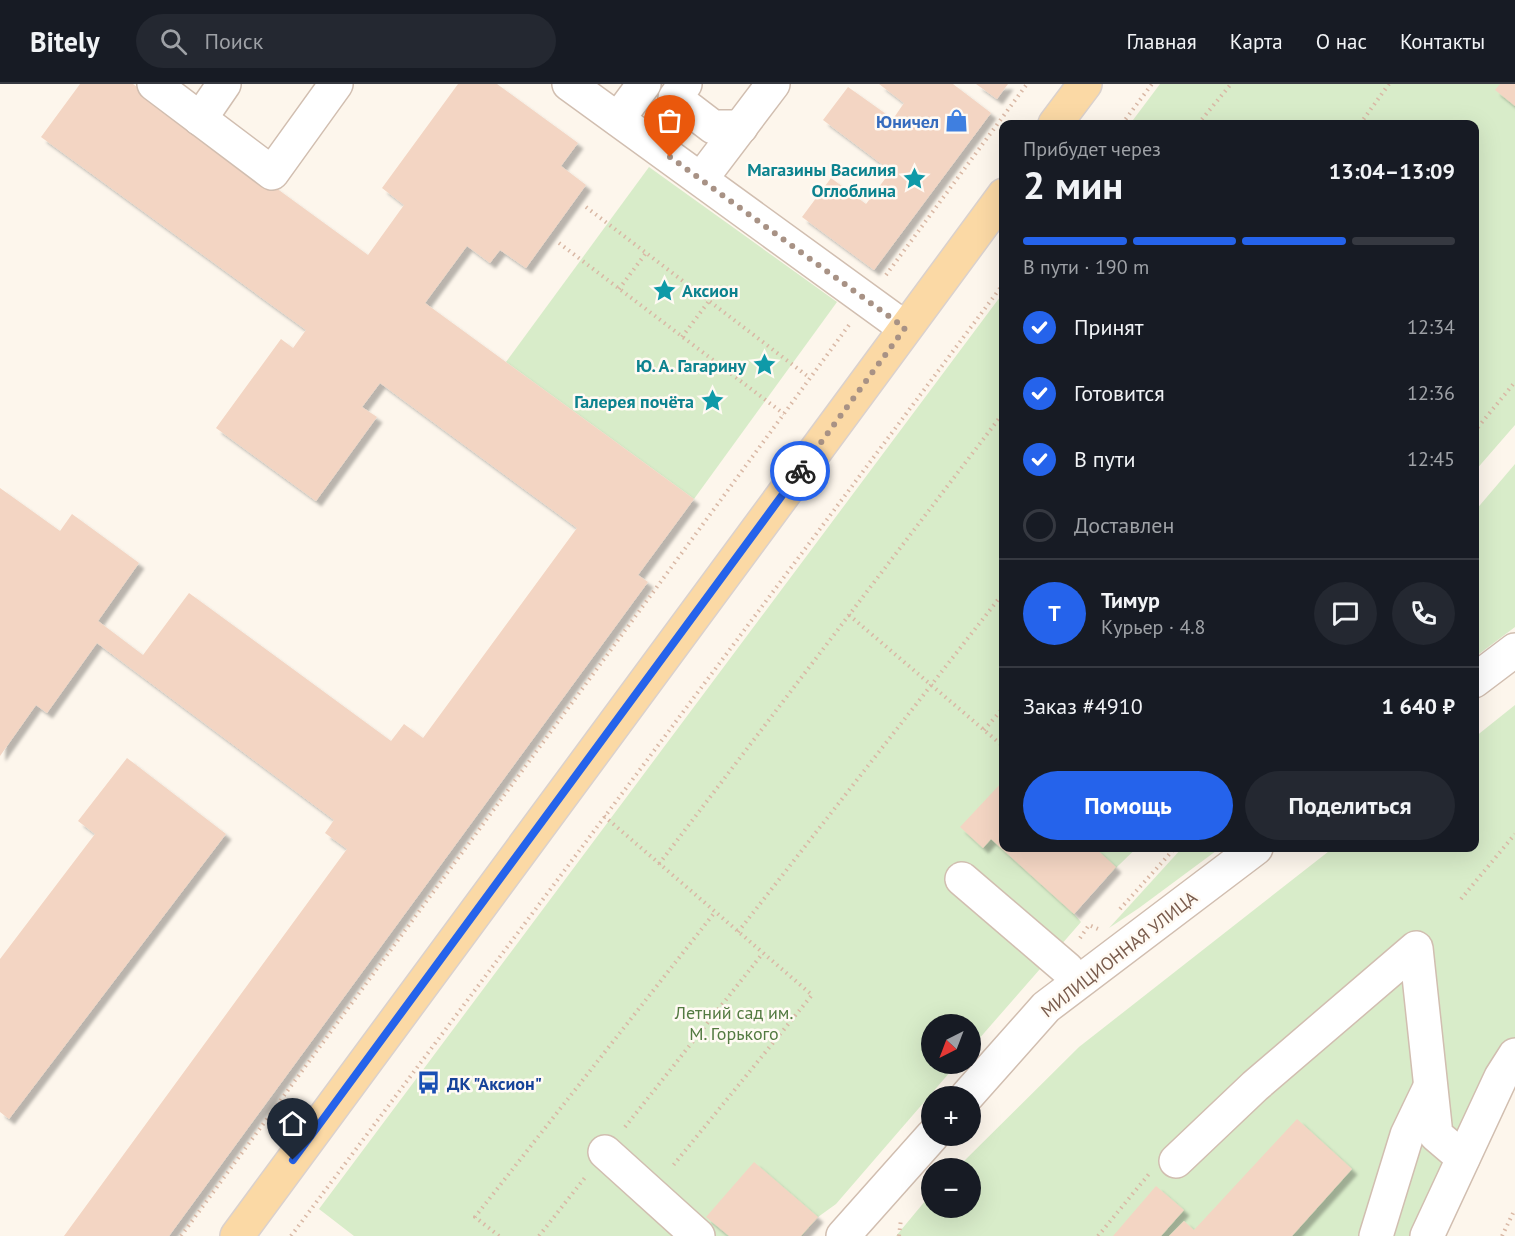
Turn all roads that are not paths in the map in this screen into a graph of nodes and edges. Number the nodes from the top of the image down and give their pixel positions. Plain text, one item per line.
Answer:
1 (154, 84) edge
2 (224, 84) edge
3 (336, 84) edge
4 (569, 84) edge
5 (644, 84) edge
6 (685, 84) edge
7 (773, 84) edge
8 (1085, 84) edge
9 (200, 119) junction
10 (618, 119) junction
11 (1058, 120) edge
12 (741, 127) junction
13 (701, 179) junction
14 (999, 202) edge
15 (905, 328) junction
16 (1515, 650) edge
17 (1479, 677) edge
18 (1251, 852) edge
19 (963, 879) dead end
20 (1067, 969) dead end
21 (1515, 1055) edge
22 (976, 1086) edge
23 (1431, 1088) junction
24 (923, 1146) edge
25 (605, 1152) road end
26 (1463, 1158) junction
27 (1176, 1161) road end
28 (237, 1236) edge
29 (698, 1236) edge
30 (843, 1236) edge
31 (1376, 1236) edge
32 (1427, 1236) edge

1 - 9 street
2 - 9 street
3 - 9 street
4 - 10 street
5 - 10 street
6 - 12 street
7 - 12 street
8 - 11 main road
10 - 13 street
12 - 13 street
13 - 15 street
14 - 15 main road
15 - 28 main road
16 - 17 street
18 - 22 street, МИЛИЦИОННАЯ УЛИЦА
19 - 20 street
21 - 26 street
23 - 26 street
23 - 27 street
23 - 31 street
24 - 30 street
25 - 29 street
26 - 32 street

